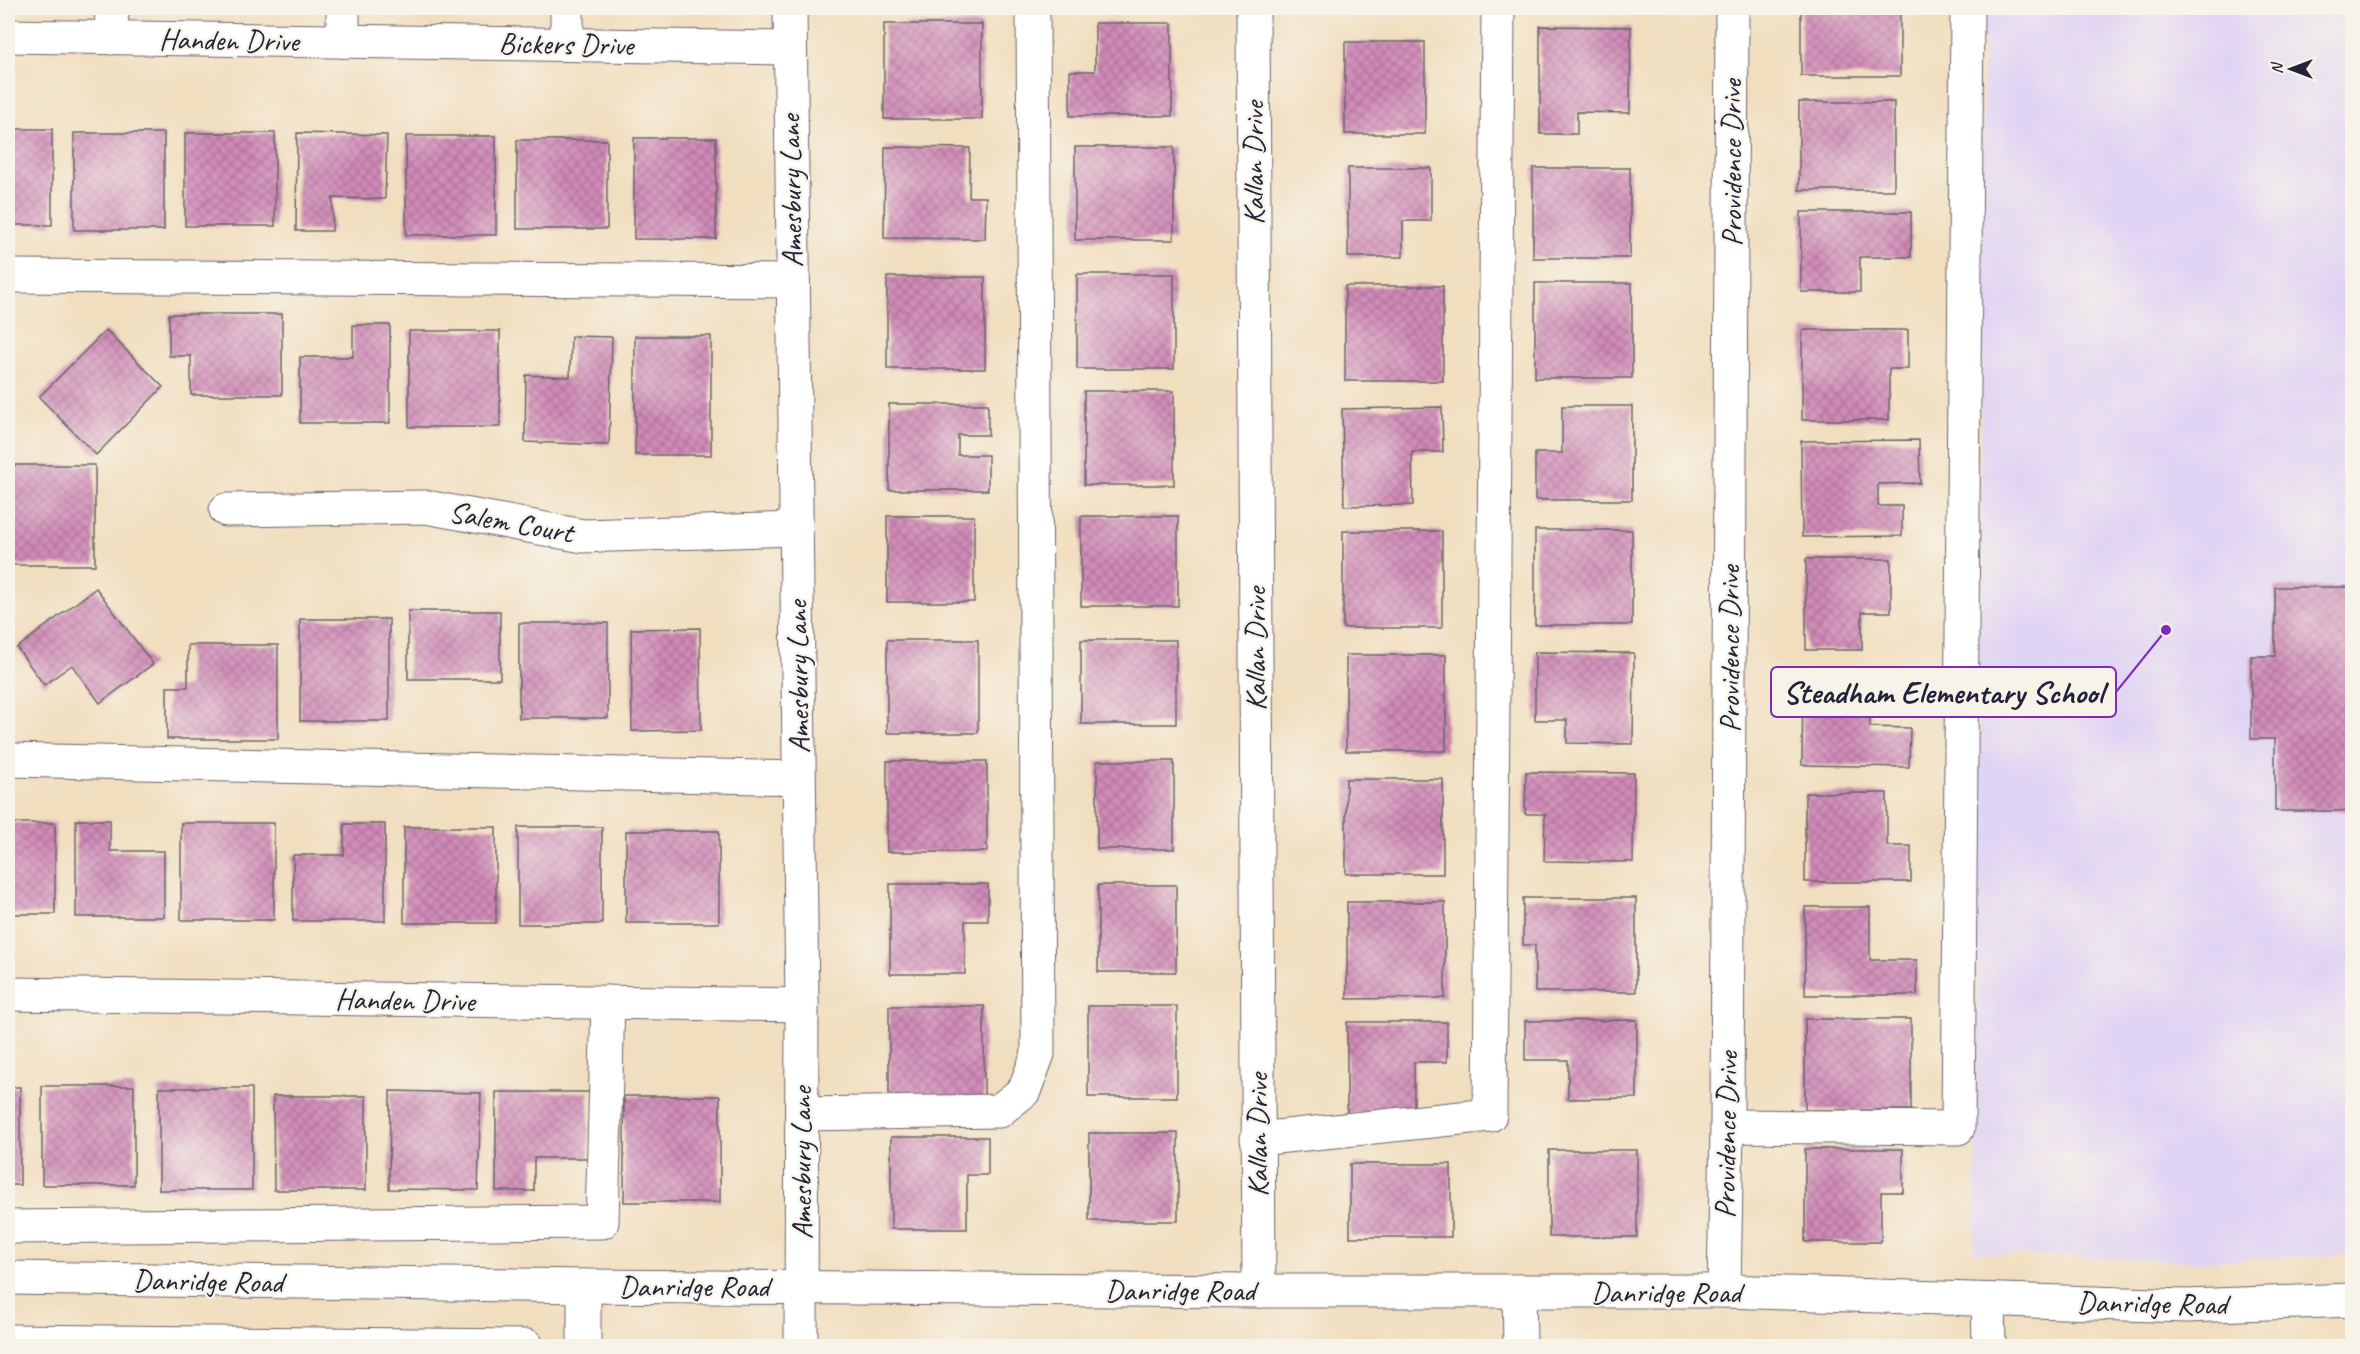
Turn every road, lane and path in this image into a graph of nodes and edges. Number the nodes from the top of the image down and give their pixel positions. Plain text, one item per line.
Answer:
1 (343, 8) edge
2 (567, 8) edge
3 (790, 8) edge
4 (1033, 8) edge
5 (1253, 8) edge
6 (1498, 8) edge
7 (1732, 8) edge
8 (1967, 8) edge
9 (112, 23) edge
10 (8, 36) edge
11 (343, 41) junction
12 (567, 44) junction
13 (789, 48) junction
14 (8, 276) edge
15 (792, 281) junction
16 (226, 510) dead end
17 (796, 529) junction
18 (8, 760) edge
19 (799, 778) junction
20 (8, 994) edge
21 (608, 1002) junction
22 (802, 1005) junction
23 (802, 1114) junction
24 (1727, 1126) junction
25 (1257, 1139) junction
26 (8, 1227) edge
27 (8, 1278) edge
28 (584, 1286) junction
29 (801, 1287) junction
30 (1259, 1291) junction
31 (1519, 1291) junction
32 (1724, 1291) junction
33 (1988, 1300) junction
34 (2352, 1300) edge
35 (8, 1341) edge
36 (527, 1347) edge
37 (584, 1347) edge
38 (801, 1347) edge
39 (1520, 1347) edge
40 (1989, 1347) edge

1 - 11 street
2 - 12 street
3 - 13 street, Amesbury Lane
4 - 23 street
5 - 25 street, Kallan Drive
6 - 25 street
7 - 24 street, Providence Drive
8 - 24 street
9 - 10 street, Handen Drive
9 - 11 street, Handen Drive
11 - 12 street, Bickers Drive
12 - 13 street, Bickers Drive
13 - 15 street, Amesbury Lane
14 - 15 street
15 - 17 street, Amesbury Lane
16 - 17 street, Salem Court
17 - 19 street, Amesbury Lane
18 - 19 street
19 - 22 street, Amesbury Lane
20 - 21 street, Handen Drive
21 - 22 street, Handen Drive
21 - 26 street
22 - 23 street, Amesbury Lane
23 - 29 street, Amesbury Lane
24 - 32 street, Providence Drive
25 - 30 street, Kallan Drive
27 - 28 street, Danridge Road
28 - 29 street, Danridge Road
28 - 37 street
29 - 30 street, Danridge Road
29 - 38 street, Amesbury Lane
30 - 31 street, Danridge Road
31 - 32 street, Danridge Road
31 - 39 street
32 - 33 street, Danridge Road
33 - 34 street, Danridge Road
33 - 40 street
35 - 36 street, Danridge Road

